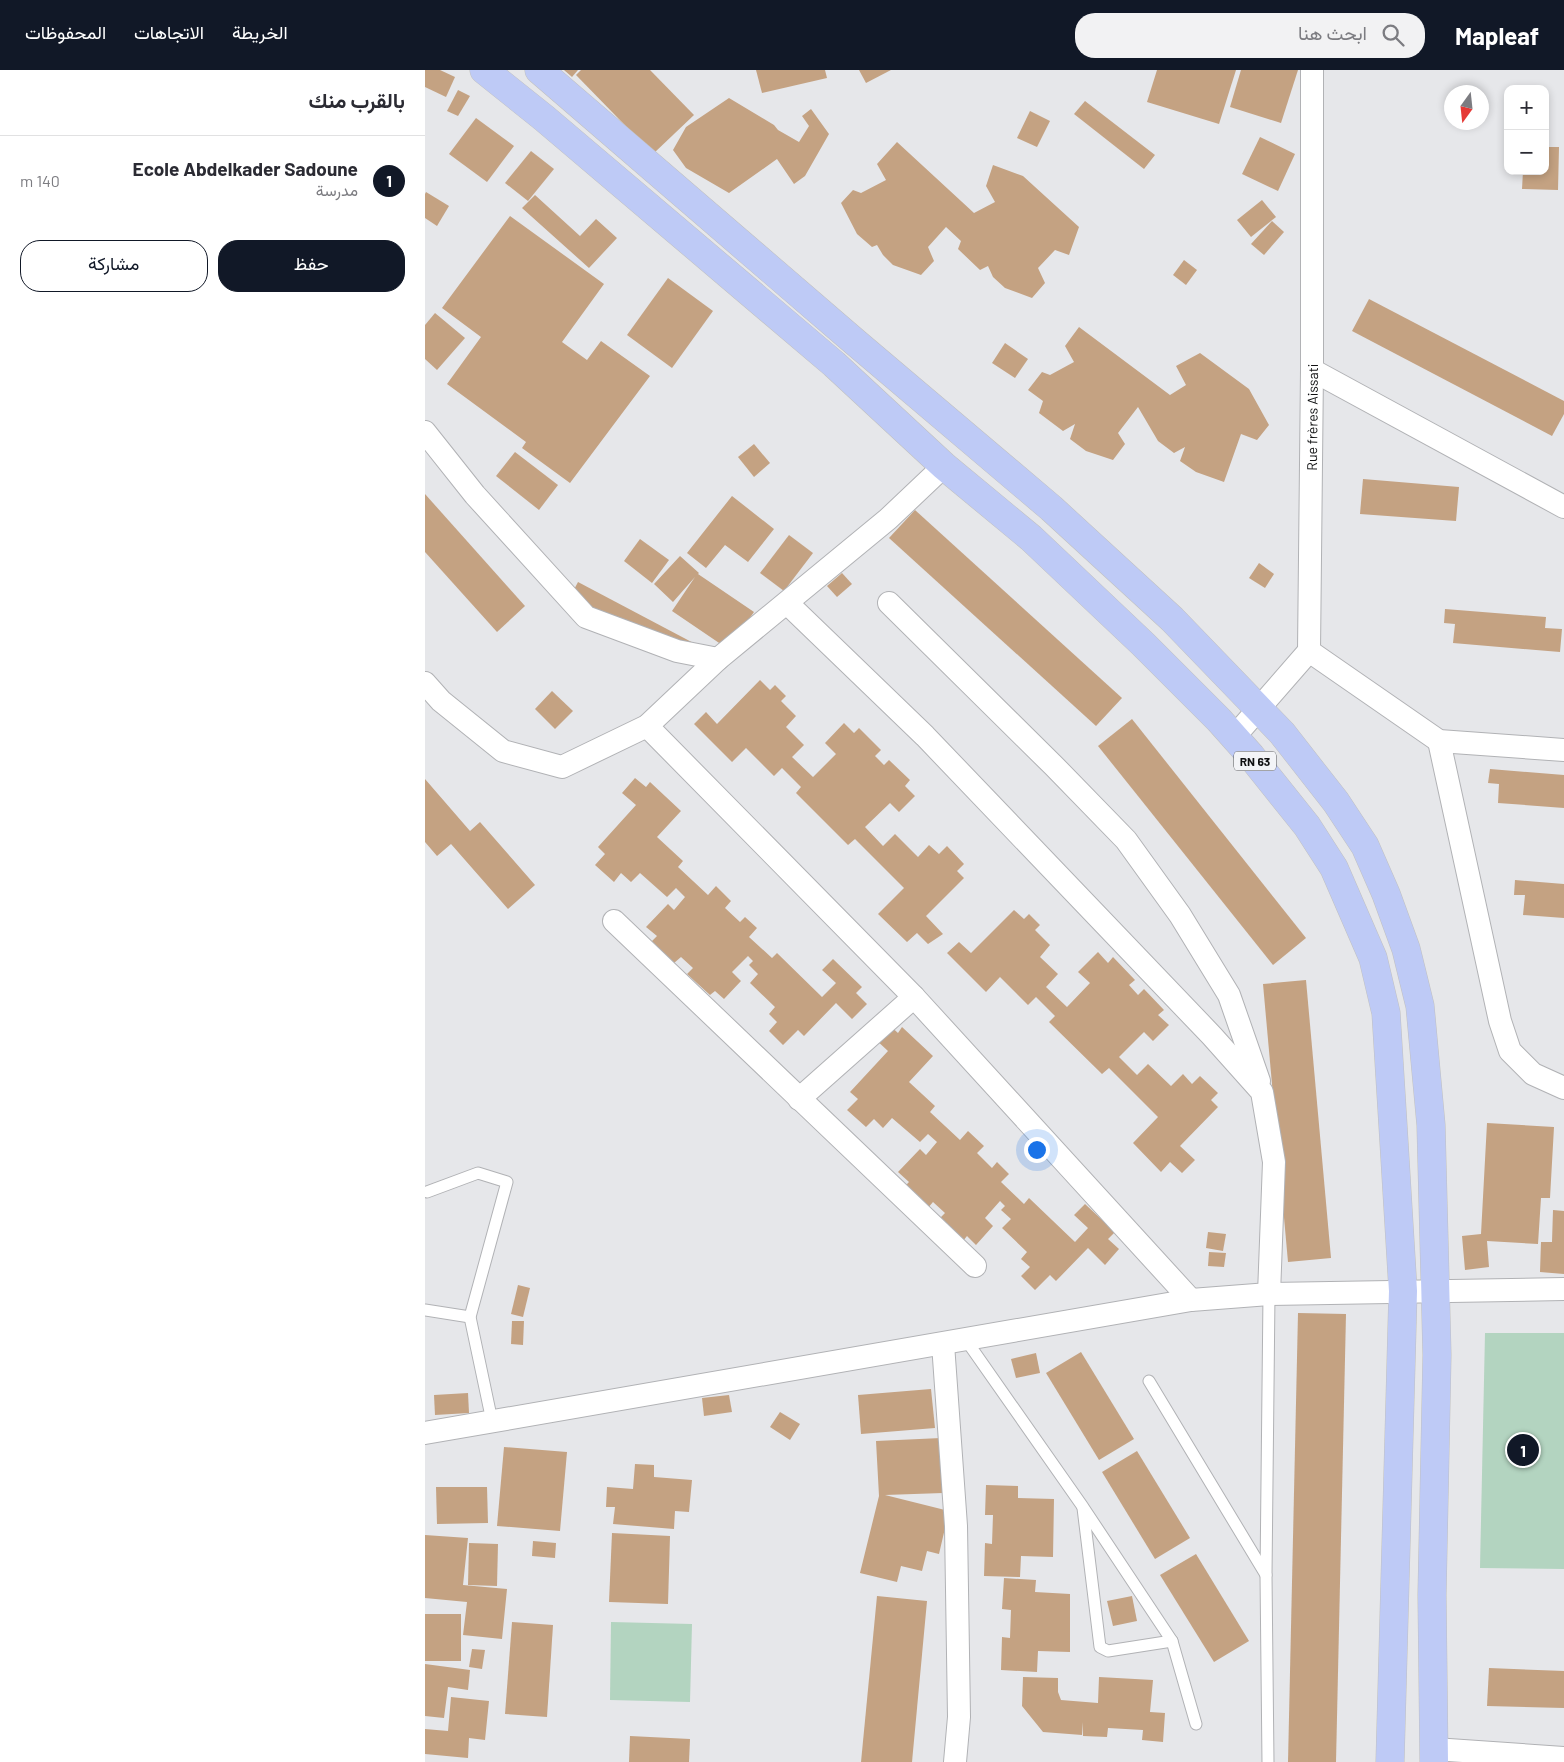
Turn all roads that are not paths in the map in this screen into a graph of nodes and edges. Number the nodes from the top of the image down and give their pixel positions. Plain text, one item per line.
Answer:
1 (483, 70) edge
2 (539, 70) edge
3 (1312, 70) edge
4 (1312, 370) junction
5 (425, 432) edge
6 (944, 466) junction
7 (1564, 506) edge
8 (787, 602) junction
9 (889, 603) dead end
10 (1309, 651) junction
11 (718, 659) junction
12 (425, 683) edge
13 (1259, 709) junction
14 (647, 726) junction
15 (1234, 737) junction
16 (1439, 740) junction
17 (1564, 750) edge
18 (614, 921) dead end
19 (913, 997) junction
20 (1564, 1088) edge
21 (1262, 1092) junction
22 (799, 1100) junction
23 (427, 1192) dead end
24 (975, 1266) dead end
25 (1564, 1288) edge
26 (1403, 1291) junction
27 (1435, 1291) junction
28 (1269, 1294) junction
29 (1191, 1300) junction
30 (425, 1310) edge
31 (470, 1318) junction
32 (966, 1340) junction
33 (943, 1344) junction
34 (1149, 1381) dead end
35 (492, 1421) junction
36 (425, 1433) edge
37 (1083, 1507) junction
38 (1266, 1575) junction
39 (1173, 1641) junction
40 (1195, 1724) dead end
41 (1434, 1756) edge
42 (1564, 1758) edge
43 (955, 1762) edge
44 (1268, 1762) edge
45 (1390, 1762) edge

1 - 6 main road, RN 63
2 - 13 main road
3 - 4 street, Rue frères Aissati
4 - 7 street
4 - 10 street, Rue frères Aissati
5 - 11 street
6 - 8 street
6 - 15 main road, RN 63
8 - 11 street
8 - 21 street
9 - 21 street
10 - 13 street
10 - 16 street
11 - 14 street
12 - 14 street
13 - 15 street
13 - 27 main road
14 - 19 street
15 - 26 main road, RN 63
16 - 17 street
16 - 20 street
18 - 22 street
19 - 22 street
19 - 29 street
21 - 28 street
22 - 24 street
23 - 31 lane
25 - 27 street
26 - 27 street
26 - 28 street
26 - 45 main road, RN 63
27 - 41 main road
28 - 29 street
28 - 38 lane
29 - 32 street
30 - 31 lane
31 - 35 lane
32 - 33 street
32 - 37 lane
33 - 35 street
33 - 43 street
34 - 38 lane
35 - 36 street
37 - 39 lane
37 - 39 lane
38 - 44 lane
39 - 40 lane
41 - 42 street

